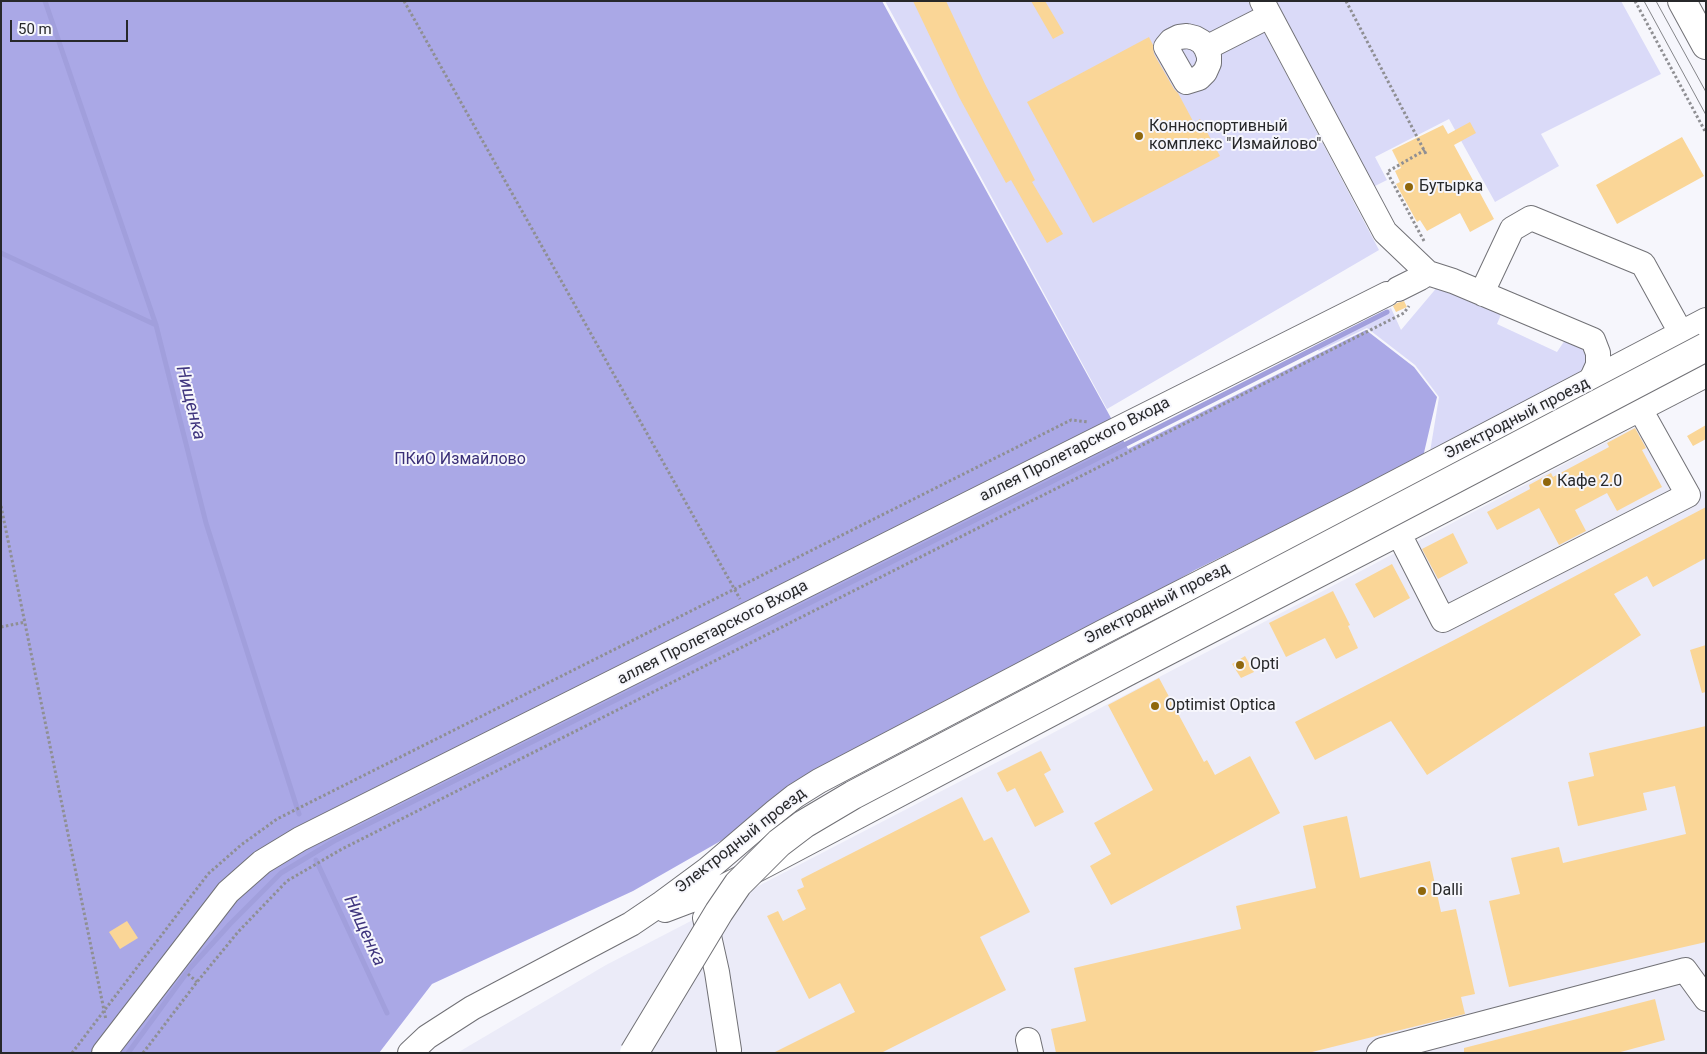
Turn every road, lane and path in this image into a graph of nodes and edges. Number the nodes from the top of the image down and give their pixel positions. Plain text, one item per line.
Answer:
1 (404, 1) edge
2 (1346, 1) edge
3 (1635, 1) edge
4 (1682, 1) edge
5 (1266, 9) edge
6 (1706, 45) edge
7 (1206, 48) dead end
8 (1706, 133) edge
9 (1428, 248) dead end
10 (1428, 273) junction
11 (1483, 294) junction
12 (1398, 296) junction
13 (1706, 320) edge
14 (1680, 333) junction
15 (1706, 347) edge
16 (1706, 375) edge
17 (1264, 379) dead end
18 (1266, 383) junction
19 (1588, 383) junction
20 (1640, 409) junction
21 (1124, 425) junction
22 (1358, 502) junction
23 (1, 506) edge
24 (1390, 539) junction
25 (734, 589) junction
26 (844, 590) dead end
27 (847, 594) junction
28 (749, 615) junction
29 (25, 622) junction
30 (1, 627) edge
31 (1103, 632) junction
32 (1129, 673) junction
33 (590, 716) dead end
34 (593, 722) junction
35 (459, 782) dead end
36 (462, 788) junction
37 (353, 835) dead end
38 (356, 841) junction
39 (700, 897) junction
40 (630, 924) junction
41 (190, 976) dead end
42 (197, 982) junction
43 (1706, 999) edge
44 (104, 1010) junction
45 (107, 1048) edge
46 (729, 1050) dead end
47 (72, 1053) edge
48 (143, 1053) edge
49 (410, 1053) edge
50 (634, 1053) edge
51 (1379, 1053) edge

1 - 25 path
2 - 9 path
3 - 8 path
4 - 6 main road
5 - 7 street
5 - 10 street
10 - 11 street
10 - 12 street, аллея Пролетарского Входа
11 - 14 street
11 - 19 street
12 - 18 path
12 - 21 street, аллея Пролетарского Входа
13 - 14 street, Электродный проезд
14 - 19 street, Электродный проезд
15 - 50 main road, bridge
16 - 20 street, Электродный проезд
17 - 18 path
18 - 27 path
19 - 22 street, Электродный проезд
20 - 24 street, Электродный проезд
20 - 24 street
21 - 25 path
21 - 28 street, аллея Пролетарского Входа
22 - 24 street
22 - 31 street, Электродный проезд
23 - 29 path
24 - 32 street, Электродный проезд
25 - 28 path
25 - 44 path
26 - 27 path
27 - 34 path
28 - 45 street, аллея Пролетарского Входа
29 - 30 path
29 - 44 path
31 - 32 street
31 - 40 street, Электродный проезд
32 - 39 street, Электродный проезд
33 - 34 path
34 - 36 path
35 - 36 path
36 - 38 path
37 - 38 path
38 - 42 path
39 - 40 street, Электродный проезд
39 - 46 street
40 - 49 street, Электродный проезд
41 - 42 path
42 - 48 path
43 - 51 street
44 - 45 path
44 - 47 path

